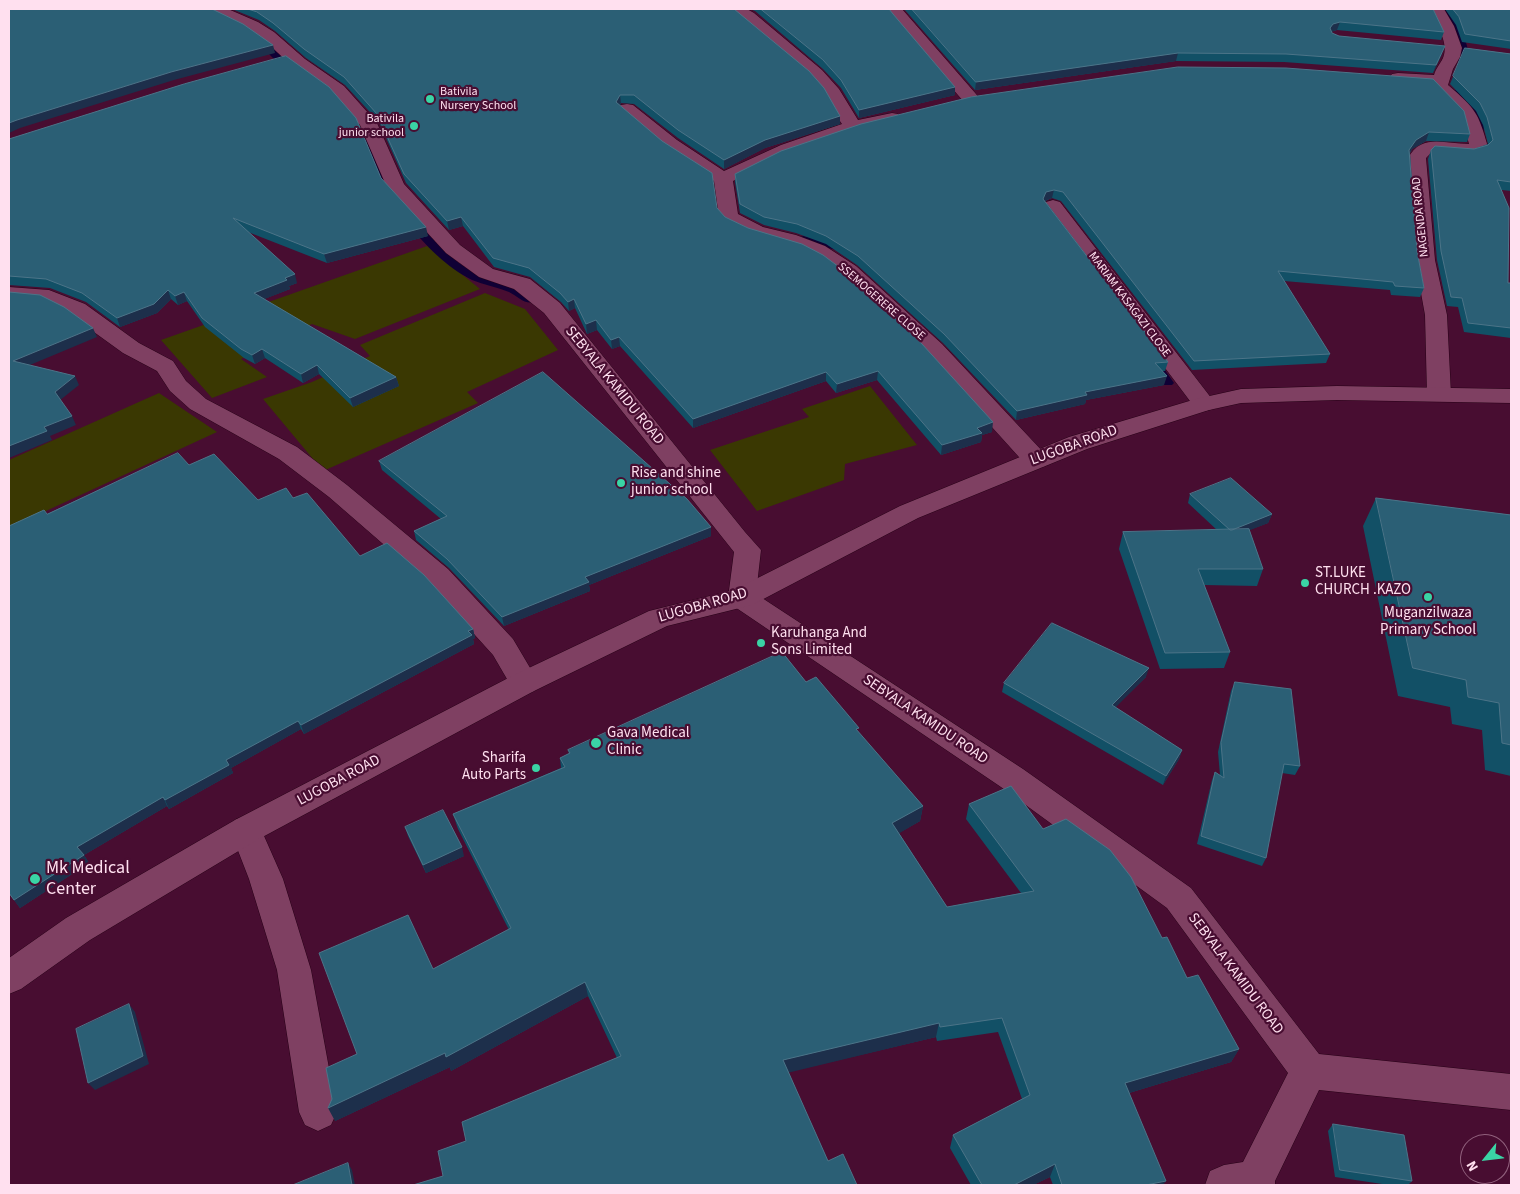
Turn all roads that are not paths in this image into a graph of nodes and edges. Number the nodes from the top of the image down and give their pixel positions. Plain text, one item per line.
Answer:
1 (216, 9) edge
2 (736, 9) edge
3 (894, 9) edge
4 (1436, 9) edge
5 (1434, 46) edge
6 (1454, 48) junction
7 (1473, 51) edge
8 (1382, 76) edge
9 (1441, 81) junction
10 (990, 96) edge
11 (970, 98) junction
12 (953, 103) edge
13 (627, 109) edge
14 (910, 114) edge
15 (854, 127) junction
16 (722, 179) junction
17 (1054, 206) dead end
18 (9, 293) edge
19 (1439, 394) junction
20 (1511, 396) edge
21 (1204, 404) junction
22 (1036, 460) junction
23 (742, 598) junction
24 (524, 683) junction
25 (246, 830) junction
26 (9, 978) edge
27 (1309, 1072) junction
28 (1511, 1092) edge
29 (318, 1112) dead end
30 (1245, 1183) edge

1 - 23 street, SEBYALA KAMIDU ROAD
2 - 15 street
3 - 11 street
4 - 6 street
5 - 6 street
6 - 7 street
6 - 9 street
8 - 9 street
9 - 19 street, NAGENDA ROAD
10 - 11 street
11 - 12 street
13 - 16 street
14 - 15 street
15 - 16 street
16 - 22 street, SSEMOGERERE CLOSE
17 - 21 street, MARIAM KASAGAZI CLOSE
18 - 24 street
19 - 20 street, LUGOBA ROAD
19 - 21 street, LUGOBA ROAD
21 - 22 street, LUGOBA ROAD
22 - 23 street, LUGOBA ROAD
23 - 24 street, LUGOBA ROAD
23 - 27 street, SEBYALA KAMIDU ROAD
24 - 25 street, LUGOBA ROAD
25 - 26 street, LUGOBA ROAD
25 - 29 street
27 - 28 street
27 - 30 street

